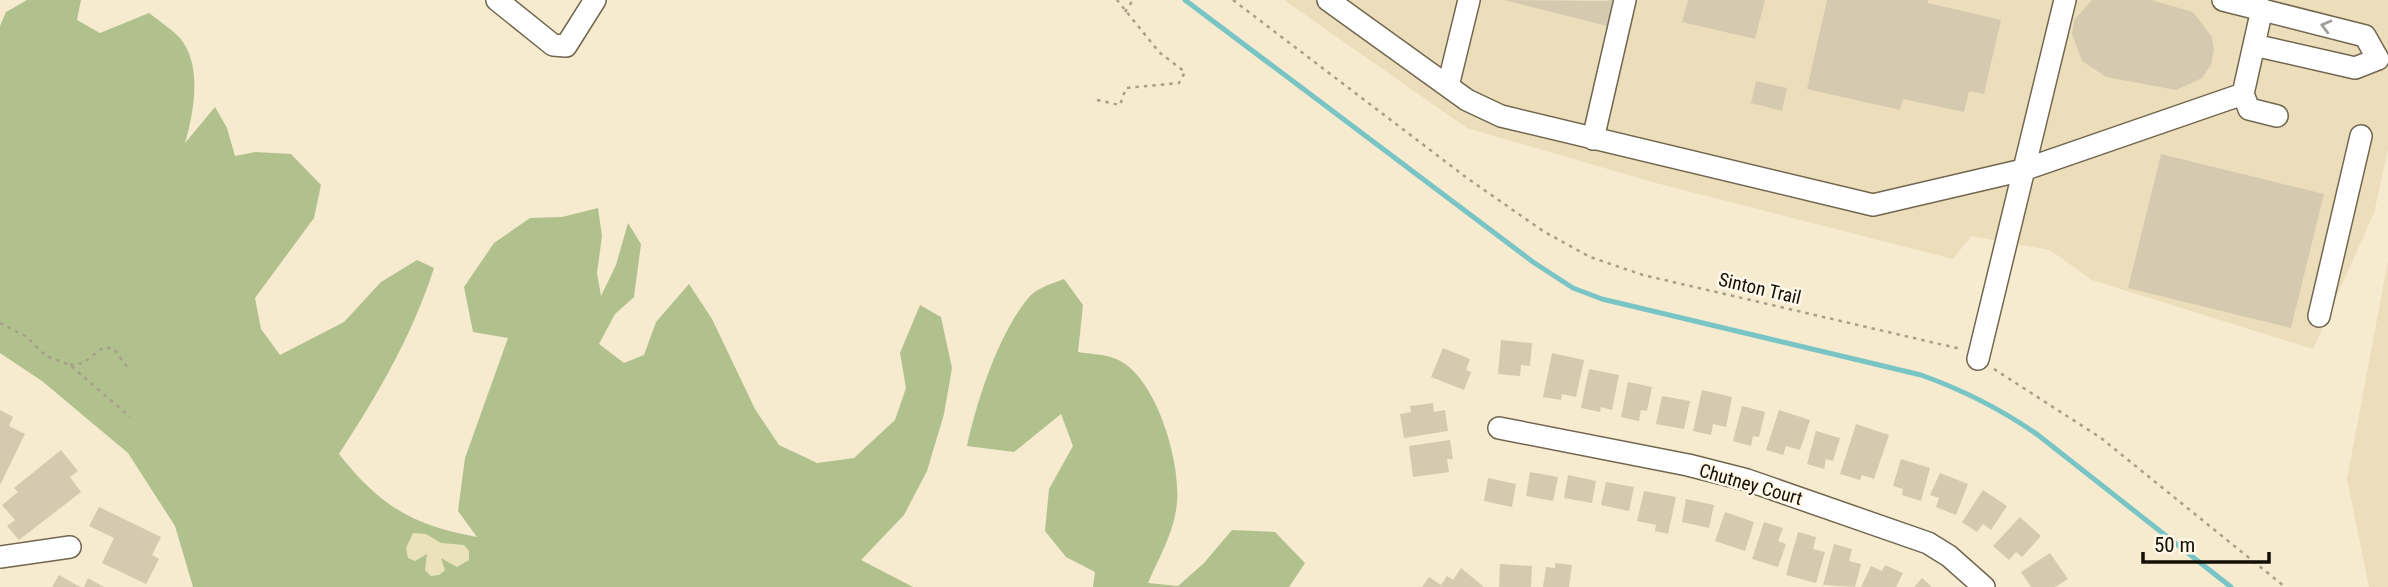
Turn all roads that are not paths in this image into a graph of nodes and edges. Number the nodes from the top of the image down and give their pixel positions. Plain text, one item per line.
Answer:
1 (497, 0) edge
2 (595, 0) edge
3 (1328, 0) edge
4 (1469, 0) edge
5 (1625, 0) edge
6 (2065, 0) edge
7 (2223, 0) edge
8 (2262, 9) junction
9 (2254, 46) junction
10 (2383, 61) edge
11 (1448, 86) junction
12 (2243, 93) junction
13 (2277, 116) dead end
14 (2361, 136) dead end
15 (1593, 139) junction
16 (2023, 170) junction
17 (2319, 316) dead end
18 (1978, 359) road end
19 (1499, 428) dead end
20 (70, 547) dead end
21 (0, 557) edge
22 (1984, 587) edge

1 - 2 street
3 - 11 street
4 - 11 street
5 - 15 street
6 - 16 street
7 - 8 street
8 - 9 street
10 -> 8 street
9 - 10 street
9 - 12 street
11 - 15 street
12 - 13 street
12 - 16 street
14 - 17 street
15 - 16 street
16 - 18 street
19 - 22 street, Chutney Court
20 - 21 street

